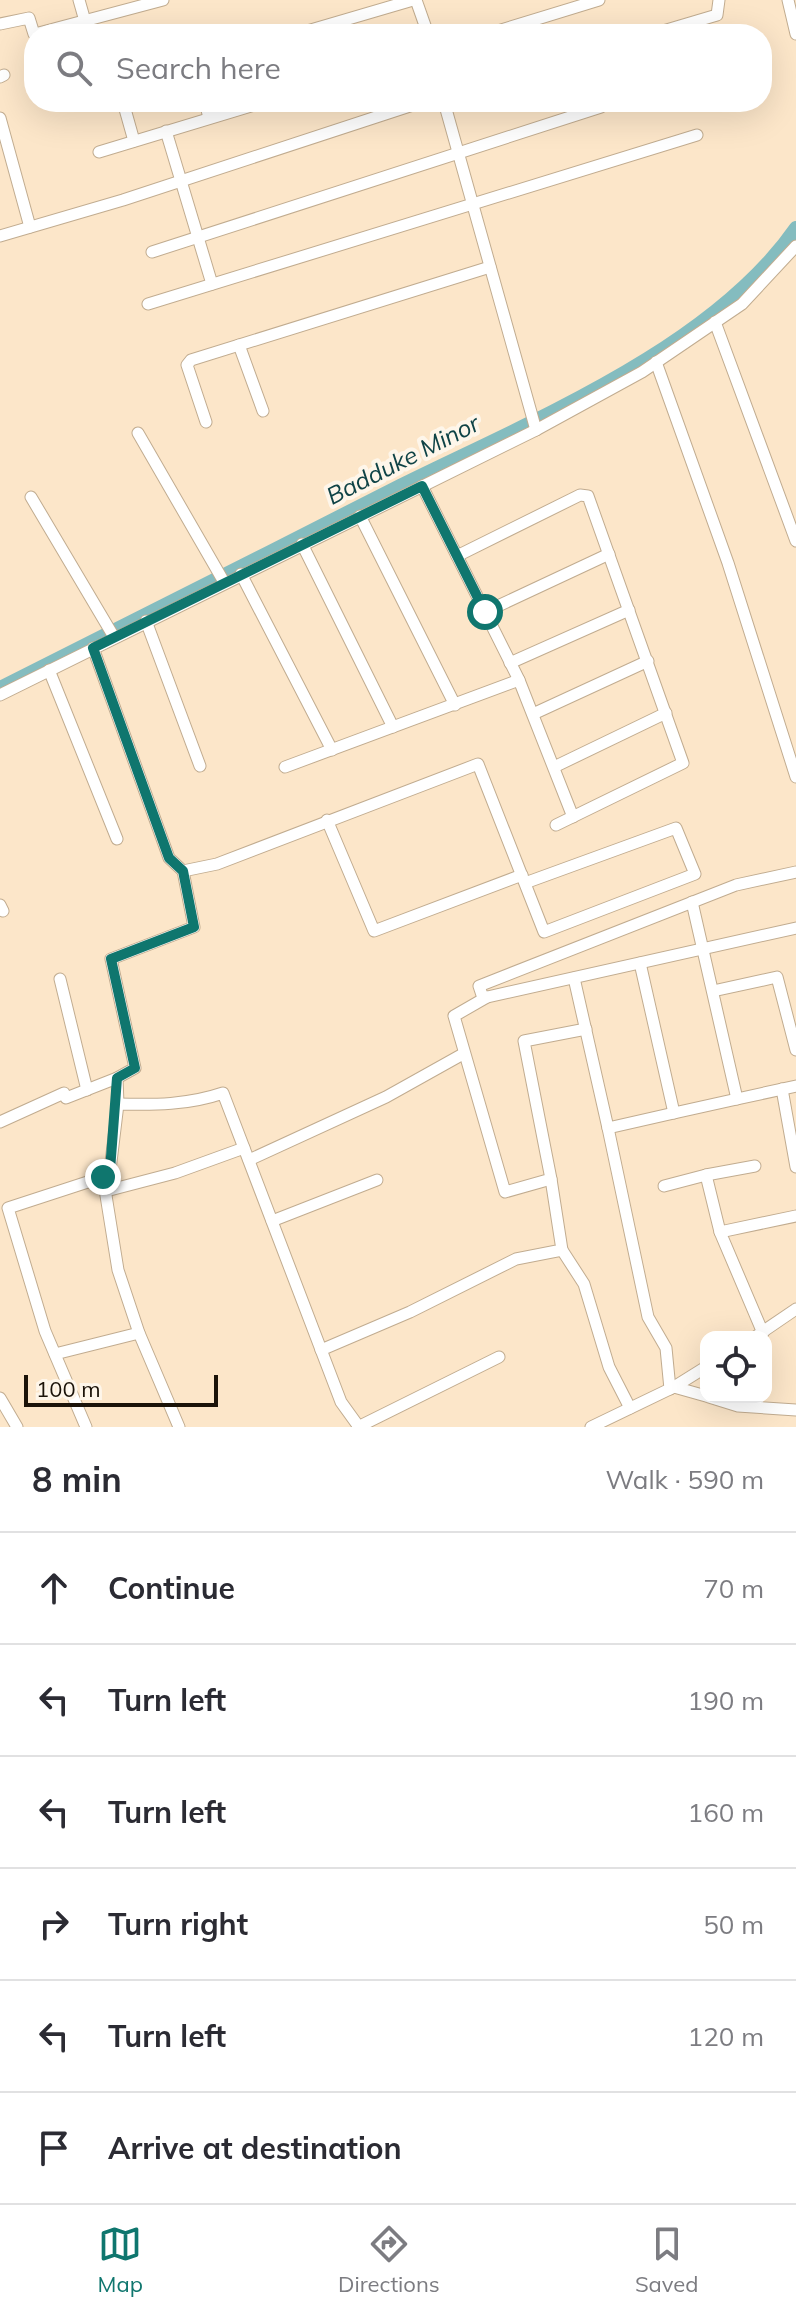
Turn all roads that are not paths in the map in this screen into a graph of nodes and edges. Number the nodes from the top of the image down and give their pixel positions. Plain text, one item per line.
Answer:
1 (79, 0) edge
2 (163, 0) edge
3 (414, 0) edge
4 (599, 0) edge
5 (719, 0) edge
6 (788, 0) edge
7 (85, 21) junction
8 (0, 24) edge
9 (31, 24) edge
10 (73, 24) edge
11 (331, 24) edge
12 (424, 24) edge
13 (521, 24) edge
14 (687, 24) edge
15 (796, 34) edge
16 (126, 112) edge
17 (208, 112) edge
18 (230, 112) edge
19 (391, 112) edge
20 (447, 112) edge
21 (585, 112) edge
22 (0, 118) edge
23 (209, 118) junction
24 (166, 131) junction
25 (697, 135) dead end
26 (134, 141) junction
27 (458, 151) junction
28 (99, 152) dead end
29 (181, 181) junction
30 (473, 205) junction
31 (30, 227) junction
32 (0, 236) edge
33 (197, 237) junction
34 (796, 246) edge
35 (152, 252) dead end
36 (490, 267) junction
37 (212, 284) junction
38 (148, 304) dead end
39 (715, 322) junction
40 (239, 345) junction
41 (656, 362) junction
42 (263, 411) dead end
43 (206, 422) dead end
44 (535, 429) junction
45 (138, 433) dead end
46 (422, 486) junction
47 (31, 497) dead end
48 (360, 516) junction
49 (795, 536) edge
50 (302, 544) junction
51 (609, 554) junction
52 (457, 556) junction
53 (241, 574) junction
54 (224, 582) junction
55 (629, 610) junction
56 (485, 612) junction
57 (146, 621) junction
58 (114, 637) junction
59 (93, 648) junction
60 (648, 661) junction
61 (510, 663) junction
62 (49, 670) junction
63 (519, 680) junction
64 (0, 695) edge
65 (455, 705) junction
66 (666, 713) junction
67 (533, 714) junction
68 (393, 727) junction
69 (332, 750) junction
70 (200, 766) dead end
71 (285, 767) dead end
72 (554, 767) junction
73 (796, 777) edge
74 (573, 817) junction
75 (327, 820) junction
76 (556, 825) dead end
77 (117, 839) dead end
78 (183, 871) junction
79 (796, 872) edge
80 (523, 879) junction
81 (692, 902) junction
82 (796, 928) edge
83 (703, 949) junction
84 (640, 963) junction
85 (574, 978) junction
86 (60, 979) dead end
87 (713, 991) junction
88 (488, 997) junction
89 (586, 1029) junction
90 (796, 1050) edge
91 (463, 1054) junction
92 (117, 1078) junction
93 (796, 1086) edge
94 (782, 1089) junction
95 (87, 1090) junction
96 (737, 1099) junction
97 (118, 1104) junction
98 (674, 1113) junction
99 (0, 1122) edge
100 (608, 1128) junction
101 (244, 1148) junction
102 (249, 1160) junction
103 (755, 1166) dead end
104 (796, 1167) edge
105 (706, 1175) junction
106 (103, 1177) junction
107 (551, 1179) junction
108 (377, 1180) dead end
109 (664, 1186) dead end
110 (106, 1191) junction
111 (4, 1209) edge
112 (796, 1216) edge
113 (272, 1221) junction
114 (720, 1232) junction
115 (562, 1250) junction
116 (796, 1309) edge
117 (757, 1331) edge
118 (765, 1331) edge
119 (139, 1333) junction
120 (321, 1350) junction
121 (55, 1354) junction
122 (499, 1357) dead end
123 (700, 1371) edge
124 (672, 1388) junction
125 (700, 1395) edge
126 (0, 1398) edge
127 (728, 1403) edge
128 (630, 1408) junction
129 (796, 1410) edge
130 (17, 1427) edge
131 (86, 1427) edge
132 (179, 1427) edge
133 (358, 1427) edge
134 (591, 1427) edge

1 - 7 street
2 - 7 street
3 - 11 street
3 - 12 street
4 - 13 street
5 - 14 street
6 - 15 street
7 - 10 street
8 - 9 street
16 - 26 street
17 - 23 street
18 - 23 street
19 - 29 street
20 - 27 street
21 - 27 street
22 - 31 street
23 - 24 street
24 - 26 street
24 - 29 street
25 - 30 street
26 - 28 street
27 - 30 street
27 - 33 street
29 - 31 street
29 - 33 street
30 - 36 street
30 - 37 street
31 - 32 street
33 - 35 street
33 - 37 street
34 - 39 street
36 - 40 street
36 - 44 street
37 - 38 street
39 - 41 street
39 - 49 street
40 - 42 street
40 - 43 street
41 - 44 street
41 - 73 street
44 - 46 street
45 - 54 street
46 - 48 street
46 - 52 street
47 - 58 street
48 - 50 street
48 - 65 street
50 - 53 street
50 - 68 street
51 - 52 street
51 - 55 street
51 - 56 street
52 - 56 street
53 - 54 street
53 - 69 street
54 - 57 street
55 - 60 street
55 - 61 street
56 - 61 street
57 - 58 street
57 - 70 street
58 - 59 street
59 - 62 street
59 - 78 street
60 - 66 street
60 - 67 street
61 - 63 street
62 - 64 street
62 - 77 street
63 - 65 street
63 - 67 street
65 - 68 street
66 - 72 street
66 - 74 street
67 - 72 street
68 - 69 street
69 - 71 street
72 - 74 street
74 - 76 street
75 - 78 street
75 - 80 street
75 - 80 street
78 - 92 street
79 - 81 street
80 - 80 street
81 - 83 street
81 - 88 street
82 - 83 street
83 - 84 street
83 - 87 street
84 - 85 street
84 - 98 street
85 - 88 street
85 - 89 street
86 - 95 street
87 - 90 street
87 - 96 street
88 - 91 street
89 - 100 street
89 - 107 street
91 - 102 street
91 - 107 street
92 - 95 street
92 - 97 street
93 - 94 street
94 - 96 street
94 - 104 street
95 - 99 street
96 - 98 street
97 - 101 street
97 - 106 street
98 - 100 street
100 - 124 street
101 - 102 street
101 - 110 street
102 - 113 street
103 - 105 street
105 - 109 street
105 - 114 street
106 - 110 street
106 - 111 street
107 - 115 street
108 - 113 street
110 - 119 street
111 - 121 street
112 - 114 street
113 - 120 street
114 - 117 street
115 - 120 street
115 - 128 street
116 - 118 street
119 - 121 street
119 - 132 street
120 - 133 street
121 - 131 street
122 - 133 street
123 - 124 street
124 - 125 street
124 - 128 street
126 - 130 street
127 - 129 street
128 - 134 street

